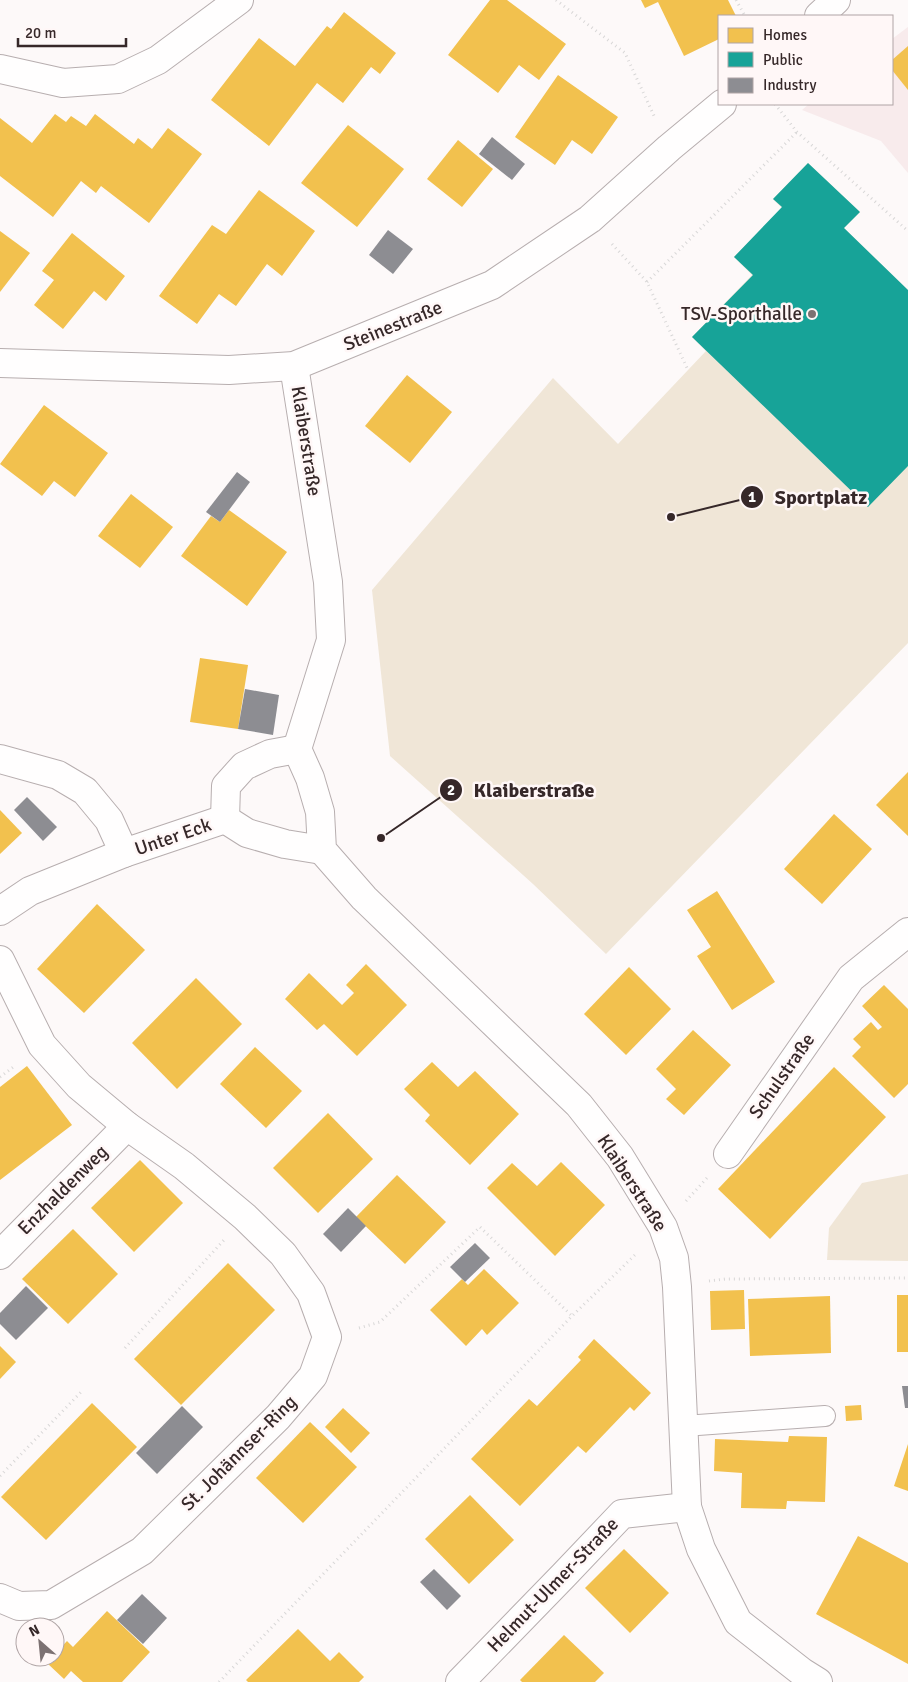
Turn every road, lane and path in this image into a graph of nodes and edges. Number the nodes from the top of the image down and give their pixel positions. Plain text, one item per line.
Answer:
1 (239, 0) edge
2 (556, 0) edge
3 (736, 0) edge
4 (836, 0) edge
5 (744, 15) edge
6 (820, 15) edge
7 (0, 69) edge
8 (721, 105) edge
9 (776, 105) edge
10 (797, 132) junction
11 (669, 148) junction
12 (590, 219) junction
13 (908, 231) edge
14 (647, 282) junction
15 (0, 363) edge
16 (294, 366) junction
17 (688, 370) dead end
18 (297, 749) junction
19 (0, 759) edge
20 (225, 819) junction
21 (322, 850) junction
22 (124, 853) junction
23 (0, 911) edge
24 (908, 932) edge
25 (0, 960) edge
26 (127, 1126) junction
27 (728, 1154) joint
28 (244, 1217) junction
29 (663, 1228) junction
30 (0, 1255) edge
31 (908, 1278) edge
32 (677, 1287) junction
33 (572, 1316) junction
34 (327, 1337) junction
35 (125, 1348) dead end
36 (83, 1390) dead end
37 (825, 1416) dead end
38 (684, 1426) junction
39 (0, 1476) edge
40 (687, 1507) junction
41 (0, 1598) edge
42 (218, 1682) edge
43 (460, 1682) edge
44 (818, 1682) edge

1 - 7 street
2 - 11 path
3 - 5 path
4 - 6 street
8 - 11 street, Steinestraße
9 - 10 path
10 - 13 path
10 - 14 path
11 - 12 street, Steinestraße
12 - 14 path
12 - 16 street, Steinestraße
14 - 17 path
15 - 16 street, Steinestraße
16 - 18 street, Klaiberstraße
18 - 20 street
18 - 21 street
19 - 22 street, Unter Eck
20 - 21 street, Unter Eck
20 - 22 street, Unter Eck
21 - 29 street, Klaiberstraße
22 - 23 street
24 - 27 street, Schulstraße
25 - 26 street
26 - 28 street
26 - 30 street, Enzhaldenweg
27 - 29 path
28 - 34 street
28 - 35 path
29 - 32 street, Klaiberstraße
29 - 33 path
31 - 32 path
32 - 38 street, Klaiberstraße
33 - 34 path
33 - 42 path
34 - 41 street, St. Johännser-Ring
36 - 39 path
37 - 38 lane
38 - 40 street, Klaiberstraße
40 - 43 street, Helmut-Ulmer-Straße
40 - 44 street, Klaiberstraße

